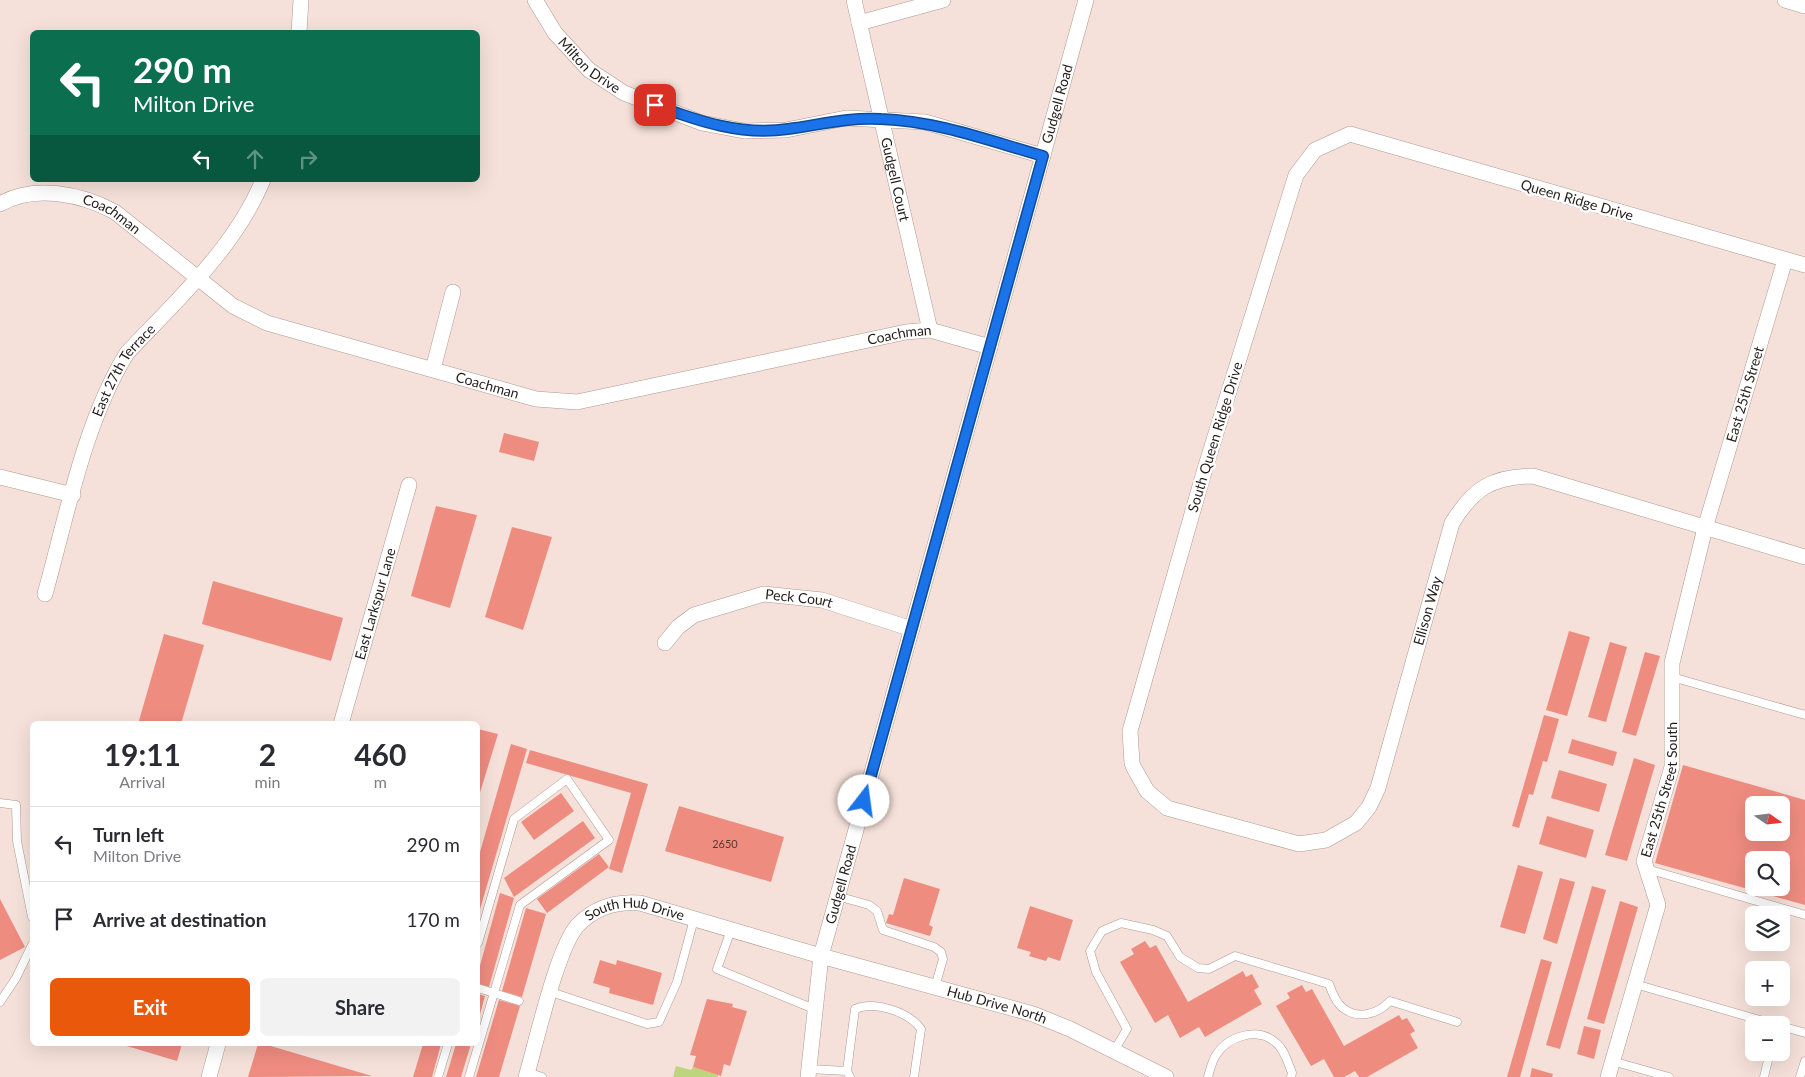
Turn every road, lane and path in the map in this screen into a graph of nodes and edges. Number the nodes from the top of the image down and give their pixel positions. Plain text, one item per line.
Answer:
1 (301, 0) edge
2 (536, 0) edge
3 (854, 0) edge
4 (943, 0) edge
5 (1086, 0) edge
6 (1785, 0) edge
7 (1805, 6) edge
8 (859, 23) junction
9 (299, 30) edge
10 (881, 119) junction
11 (1350, 134) joint
12 (1043, 156) junction
13 (262, 182) edge
14 (0, 204) edge
15 (1785, 260) junction
16 (1805, 266) edge
17 (197, 278) junction
18 (453, 292) dead end
19 (930, 330) junction
20 (990, 346) junction
21 (433, 370) junction
22 (0, 477) edge
23 (409, 484) dead end
24 (73, 495) junction
25 (1705, 528) junction
26 (1805, 557) edge
27 (45, 594) dead end
28 (912, 629) junction
29 (665, 643) dead end
30 (1672, 678) junction
31 (1805, 715) edge
32 (342, 721) edge
33 (1134, 768) joint
34 (0, 803) edge
35 (1647, 869) junction
36 (837, 896) junction
37 (30, 907) edge
38 (1805, 914) edge
39 (694, 919) junction
40 (731, 930) junction
41 (480, 936) edge
42 (30, 949) edge
43 (820, 956) junction
44 (1635, 984) junction
45 (935, 987) junction
46 (480, 989) edge
47 (551, 992) junction
48 (494, 993) junction
49 (519, 1001) dead end
50 (0, 1002) edge
51 (814, 1009) junction
52 (1746, 1016) edge
53 (1457, 1022) dead end
54 (1790, 1029) edge
55 (1805, 1033) edge
56 (480, 1040) edge
57 (217, 1046) edge
58 (447, 1046) edge
59 (478, 1046) edge
60 (1114, 1051) junction
61 (1612, 1061) junction
62 (1768, 1061) edge
63 (1805, 1061) edge
64 (809, 1073) edge
65 (848, 1074) edge
66 (527, 1075) edge
67 (209, 1077) edge
68 (438, 1077) edge
69 (469, 1077) edge
70 (542, 1077) edge
71 (914, 1077) edge
72 (1165, 1077) edge
73 (1208, 1077) edge
74 (1291, 1077) edge
75 (1608, 1077) edge
76 (1669, 1077) edge
77 (1764, 1077) edge
78 (1800, 1077) edge

1 - 9 street
2 - 10 street, Milton Drive
3 - 8 street, Gudgell Court
4 - 8 street
5 - 12 street, Gudgell Road
6 - 7 street
8 - 10 street, Gudgell Court
10 - 12 street, Milton Drive
10 - 19 street, Gudgell Court
11 - 15 street, Queen Ridge Drive
11 - 33 street, South Queen Ridge Drive
12 - 20 street, Gudgell Road
13 - 17 street, East 27th Terrace
14 - 17 street, Coachman
15 - 16 street, Queen Ridge Drive
15 - 25 street, East 25th Street
17 - 21 street, Coachman
17 - 24 street, East 27th Terrace
18 - 21 street
19 - 20 street, Coachman
19 - 21 street, Coachman
20 - 28 street, Gudgell Road
22 - 24 street
23 - 32 street, East Larkspur Lane
24 - 27 street, East 27th Terrace
25 - 26 street, Ellison Way
25 - 30 street, East 25th Street South
25 - 33 street, Ellison Way
28 - 29 street, Peck Court
28 - 36 street, Gudgell Road
30 - 31 lane
30 - 35 street, East 25th Street South
34 - 37 lane
35 - 38 lane
35 - 44 street, East 25th Street South
36 - 43 street, Gudgell Road
36 - 45 lane
39 - 40 street, South Hub Drive
39 - 47 street, South Hub Drive
39 - 47 lane
40 - 43 street, South Hub Drive
40 - 51 lane
41 - 48 lane
42 - 50 lane
43 - 45 street, Hub Drive North
43 - 51 street, Gudgell Road
44 - 52 lane
44 - 61 street, East 25th Street South
45 - 60 street, Hub Drive North
46 - 48 lane
47 - 66 street, South Hub Drive
48 - 49 lane
48 - 56 lane
51 - 64 street, Gudgell Road
53 - 60 lane
54 - 55 lane
57 - 67 street
58 - 68 lane
59 - 69 lane
60 - 72 street, Hub Drive North
61 - 75 street, East 25th Street South
61 - 76 lane
62 - 77 lane
63 - 78 lane
64 - 65 lane
65 - 71 lane
66 - 70 lane
73 - 74 lane

